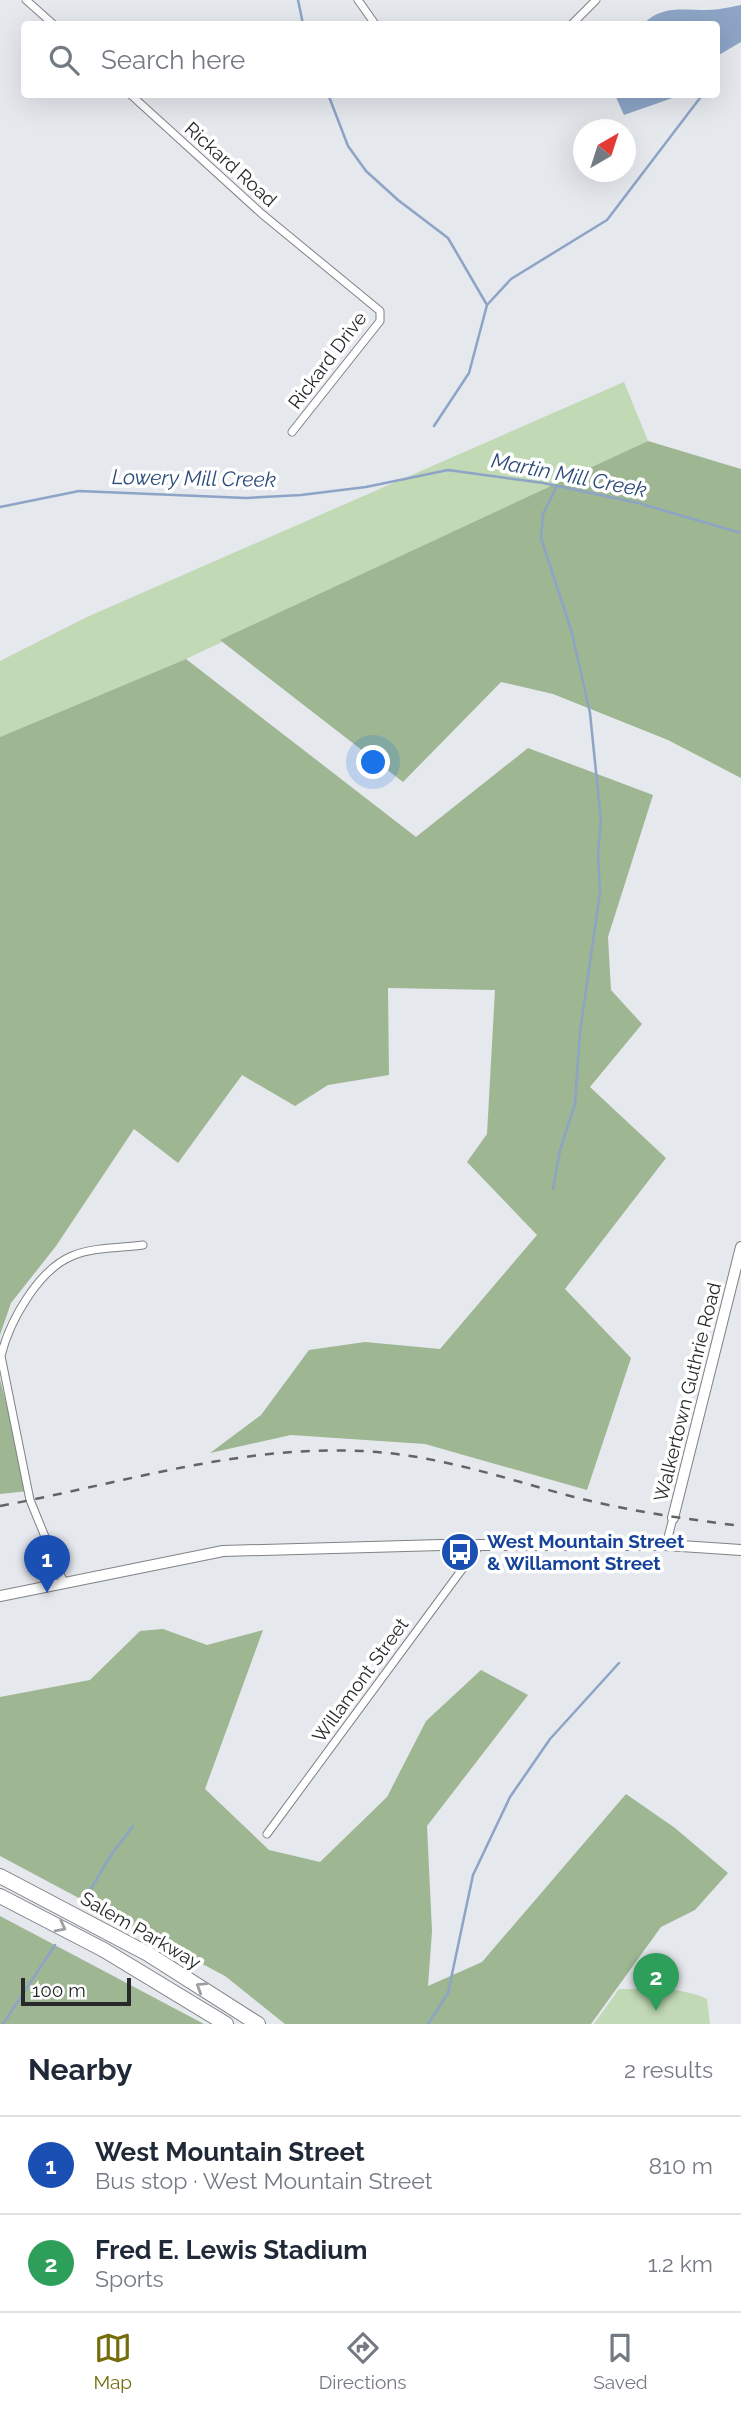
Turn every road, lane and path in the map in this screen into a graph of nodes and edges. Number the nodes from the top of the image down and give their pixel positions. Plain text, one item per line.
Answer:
1 (26, 0) edge
2 (358, 0) edge
3 (596, 0) edge
4 (50, 21) edge
5 (373, 21) edge
6 (575, 21) edge
7 (134, 98) edge
8 (279, 228) joint
9 (292, 432) dead end
10 (143, 1245) dead end
11 (741, 1247) edge
12 (673, 1518) joint
13 (480, 1545) junction
14 (666, 1545) junction
15 (741, 1550) edge
16 (64, 1583) junction
17 (0, 1596) edge
18 (267, 1834) dead end
19 (0, 1876) edge
20 (0, 1896) edge
21 (226, 2024) edge
22 (258, 2024) edge

1 - 4 street
2 - 5 street
3 - 6 street
7 - 8 street, Rickard Road
8 - 9 street, Rickard Drive
10 - 16 street
11 - 12 main road, Walkertown Guthrie Road
12 - 14 street, Walkertown Guthrie Road
13 - 14 main road
13 - 16 main road
13 - 18 street, Willamont Street
14 - 15 main road
16 - 17 main road
22 -> 19 highway, Salem Parkway
20 -> 21 highway, Salem Parkway

